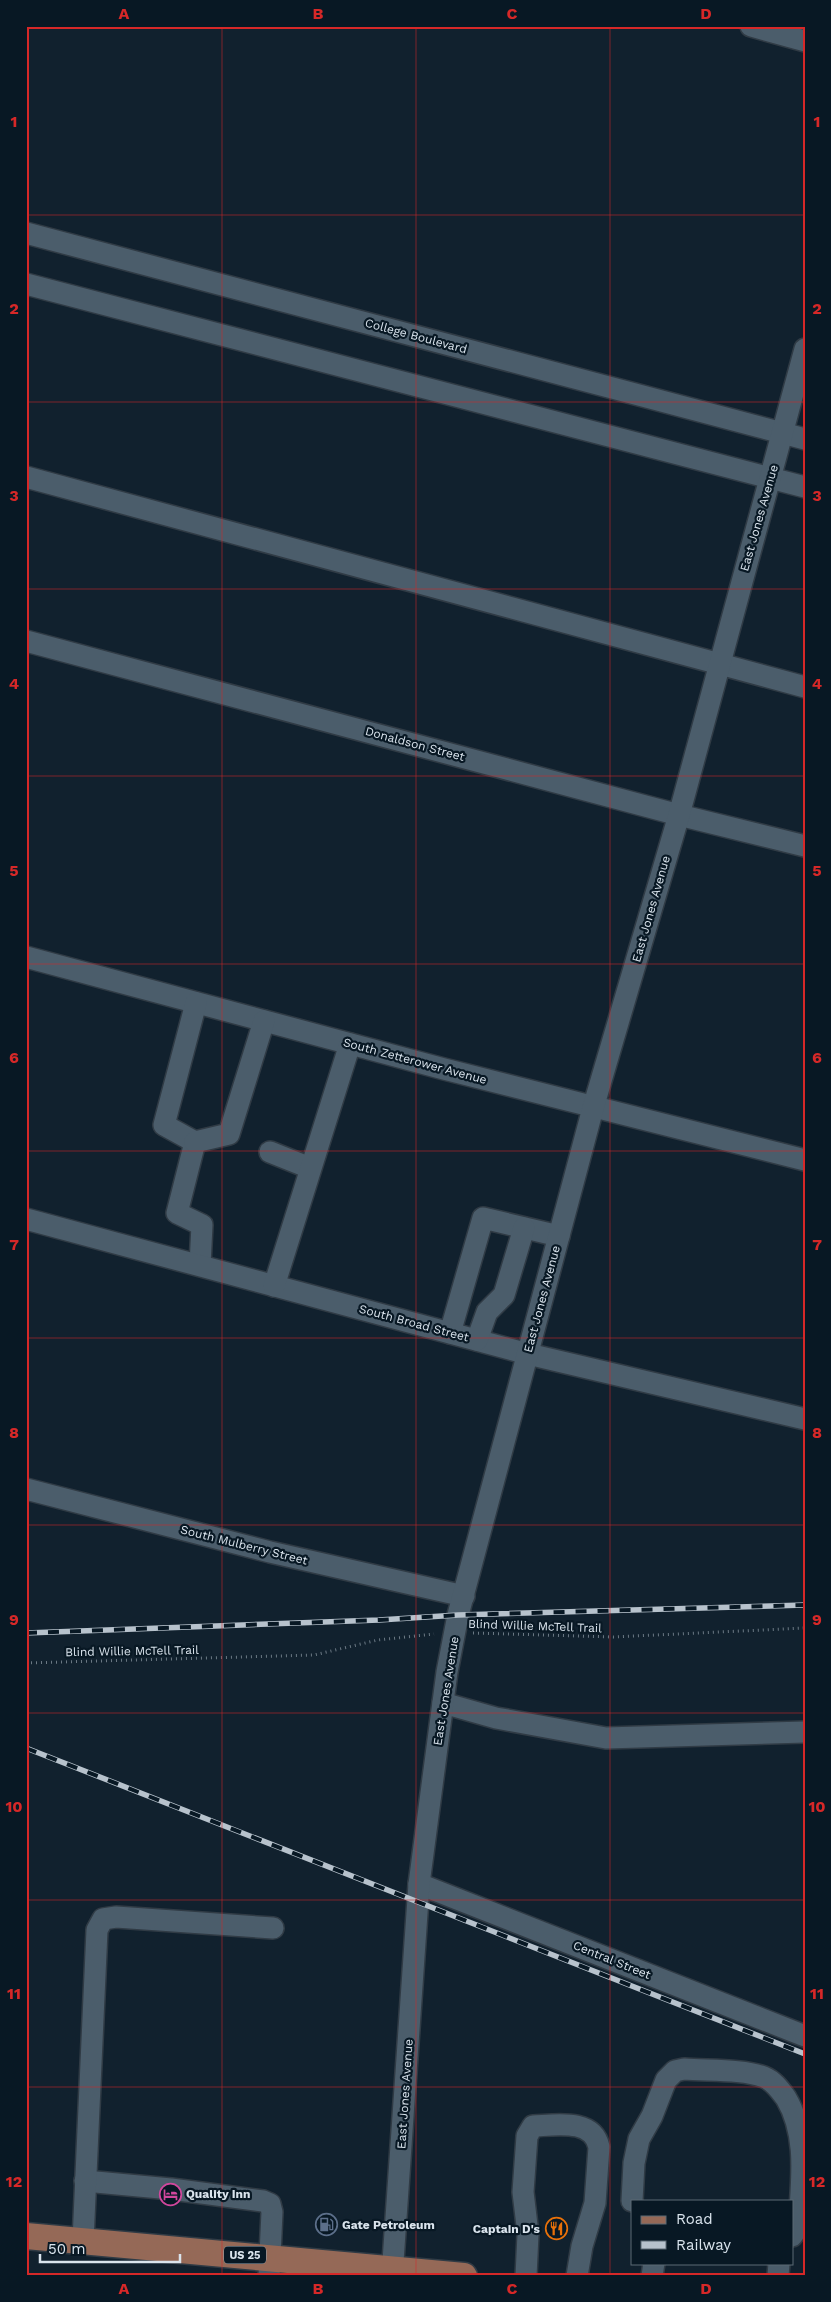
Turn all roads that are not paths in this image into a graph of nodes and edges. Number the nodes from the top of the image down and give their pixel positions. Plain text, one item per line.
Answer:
1 (751, 26) edge
2 (805, 41) edge
3 (26, 233) edge
4 (26, 284) edge
5 (805, 349) edge
6 (783, 433) junction
7 (805, 439) edge
8 (26, 477) edge
9 (770, 478) junction
10 (805, 487) edge
11 (26, 641) edge
12 (718, 663) junction
13 (805, 687) edge
14 (679, 815) junction
15 (805, 846) edge
16 (26, 957) edge
17 (196, 1003) junction
18 (264, 1021) junction
19 (350, 1044) junction
20 (593, 1108) junction
21 (195, 1142) junction
22 (270, 1152) dead end
23 (805, 1160) edge
24 (310, 1168) junction
25 (26, 1219) edge
26 (524, 1228) junction
27 (559, 1236) junction
28 (200, 1265) junction
29 (274, 1286) junction
30 (450, 1333) junction
31 (477, 1340) junction
32 (528, 1354) junction
33 (805, 1419) edge
34 (26, 1489) edge
35 (464, 1596) junction
36 (443, 1703) junction
37 (805, 1732) edge
38 (419, 1884) junction
39 (273, 1928) dead end
40 (805, 2036) edge
41 (85, 2181) junction
42 (632, 2200) edge
43 (794, 2233) edge
44 (26, 2236) edge
45 (83, 2241) junction
46 (269, 2267) edge
47 (348, 2270) edge
48 (392, 2272) edge
49 (464, 2276) edge
50 (526, 2276) edge
51 (577, 2276) edge

1 - 2 street
3 - 6 street, College Boulevard
4 - 9 street
5 - 6 street, East Jones Avenue
6 - 7 street, College Boulevard
6 - 9 street, East Jones Avenue
8 - 12 street
9 - 10 street
9 - 12 street, East Jones Avenue
11 - 14 street, Donaldson Street
12 - 13 street
12 - 14 street, East Jones Avenue
14 - 15 street, Donaldson Street
14 - 20 street, East Jones Avenue
16 - 17 street, South Zetterower Avenue
17 - 18 street, South Zetterower Avenue
17 - 21 street
18 - 19 street, South Zetterower Avenue
18 - 21 street
19 - 20 street, South Zetterower Avenue
19 - 24 street
20 - 23 street, South Zetterower Avenue
20 - 27 street, East Jones Avenue
21 - 28 street
22 - 24 street
24 - 29 street
25 - 28 street, South Broad Street
26 - 27 street
26 - 30 street
26 - 31 street
27 - 32 street, East Jones Avenue
28 - 29 street, South Broad Street
29 - 30 street, South Broad Street
30 - 31 street, South Broad Street
31 - 32 street, South Broad Street
32 - 33 street, South Broad Street
32 - 35 street, East Jones Avenue
34 - 35 street, South Mulberry Street
35 - 36 street, East Jones Avenue
36 - 37 street
36 - 38 street, East Jones Avenue
38 - 40 street, Central Street
38 - 48 street, East Jones Avenue
39 - 41 street
41 - 45 street
41 - 46 street
42 - 43 street
44 - 45 main road, US 25
45 - 46 main road, US 25
46 - 47 main road, US 25
47 - 48 main road, US 25
48 - 49 main road, US 25
50 - 51 street

